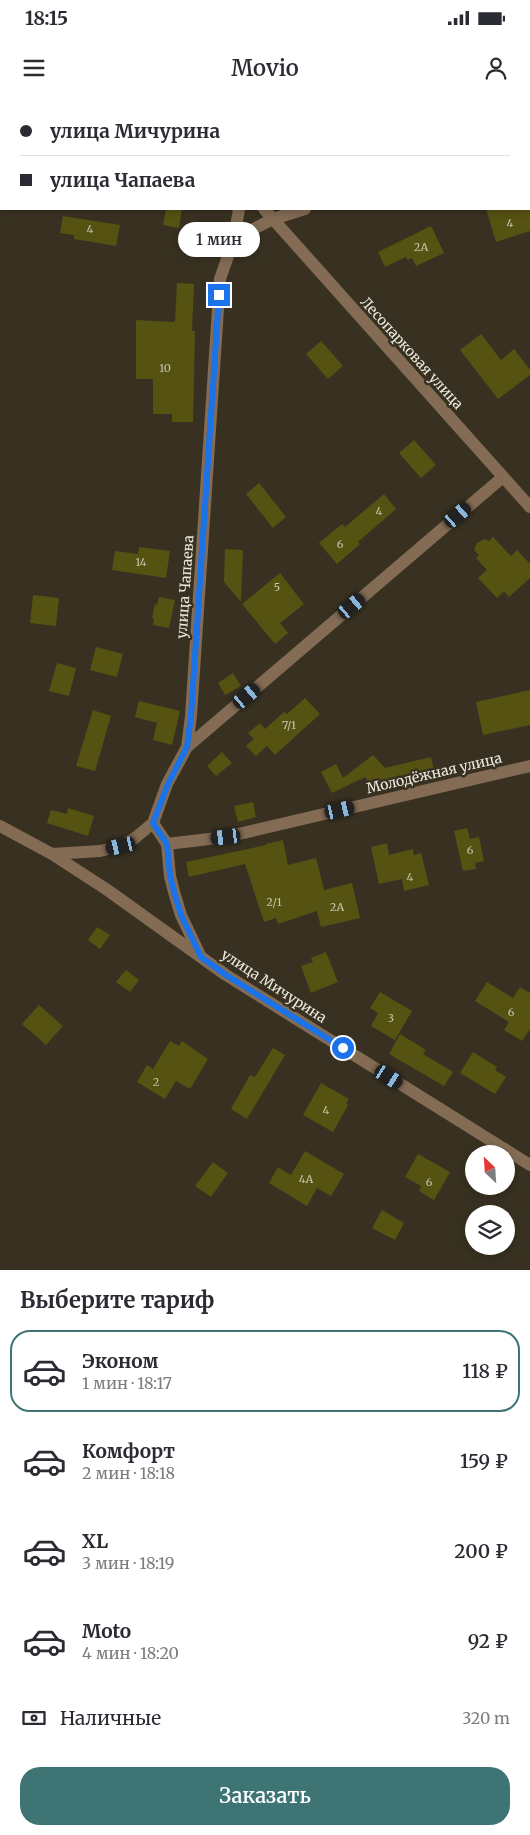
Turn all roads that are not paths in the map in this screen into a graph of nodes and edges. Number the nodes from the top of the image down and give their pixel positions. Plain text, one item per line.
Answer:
1 (239, 210) edge
2 (265, 210) edge
3 (302, 210) edge
4 (273, 219) junction
5 (234, 239) junction
6 (503, 477) junction
7 (530, 507) edge
8 (187, 747) junction
9 (530, 766) edge
10 (153, 823) junction
11 (0, 826) edge
12 (167, 844) junction
13 (52, 854) junction
14 (201, 957) junction
15 (530, 1165) edge

1 - 5 street, улица Чапаева
2 - 4 street, Лесопарковая улица
3 - 4 street
4 - 5 street
4 - 6 street, Лесопарковая улица
5 - 8 street, улица Чапаева
6 - 7 street, Лесопарковая улица
6 - 8 street
8 - 10 street, улица Чапаева
9 - 12 street, Молодёжная улица
10 - 12 street, улица Мичурина
10 - 13 street, улица Чапаева
11 - 13 street
12 - 14 street, улица Мичурина
13 - 14 street
14 - 15 street, улица Мичурина

